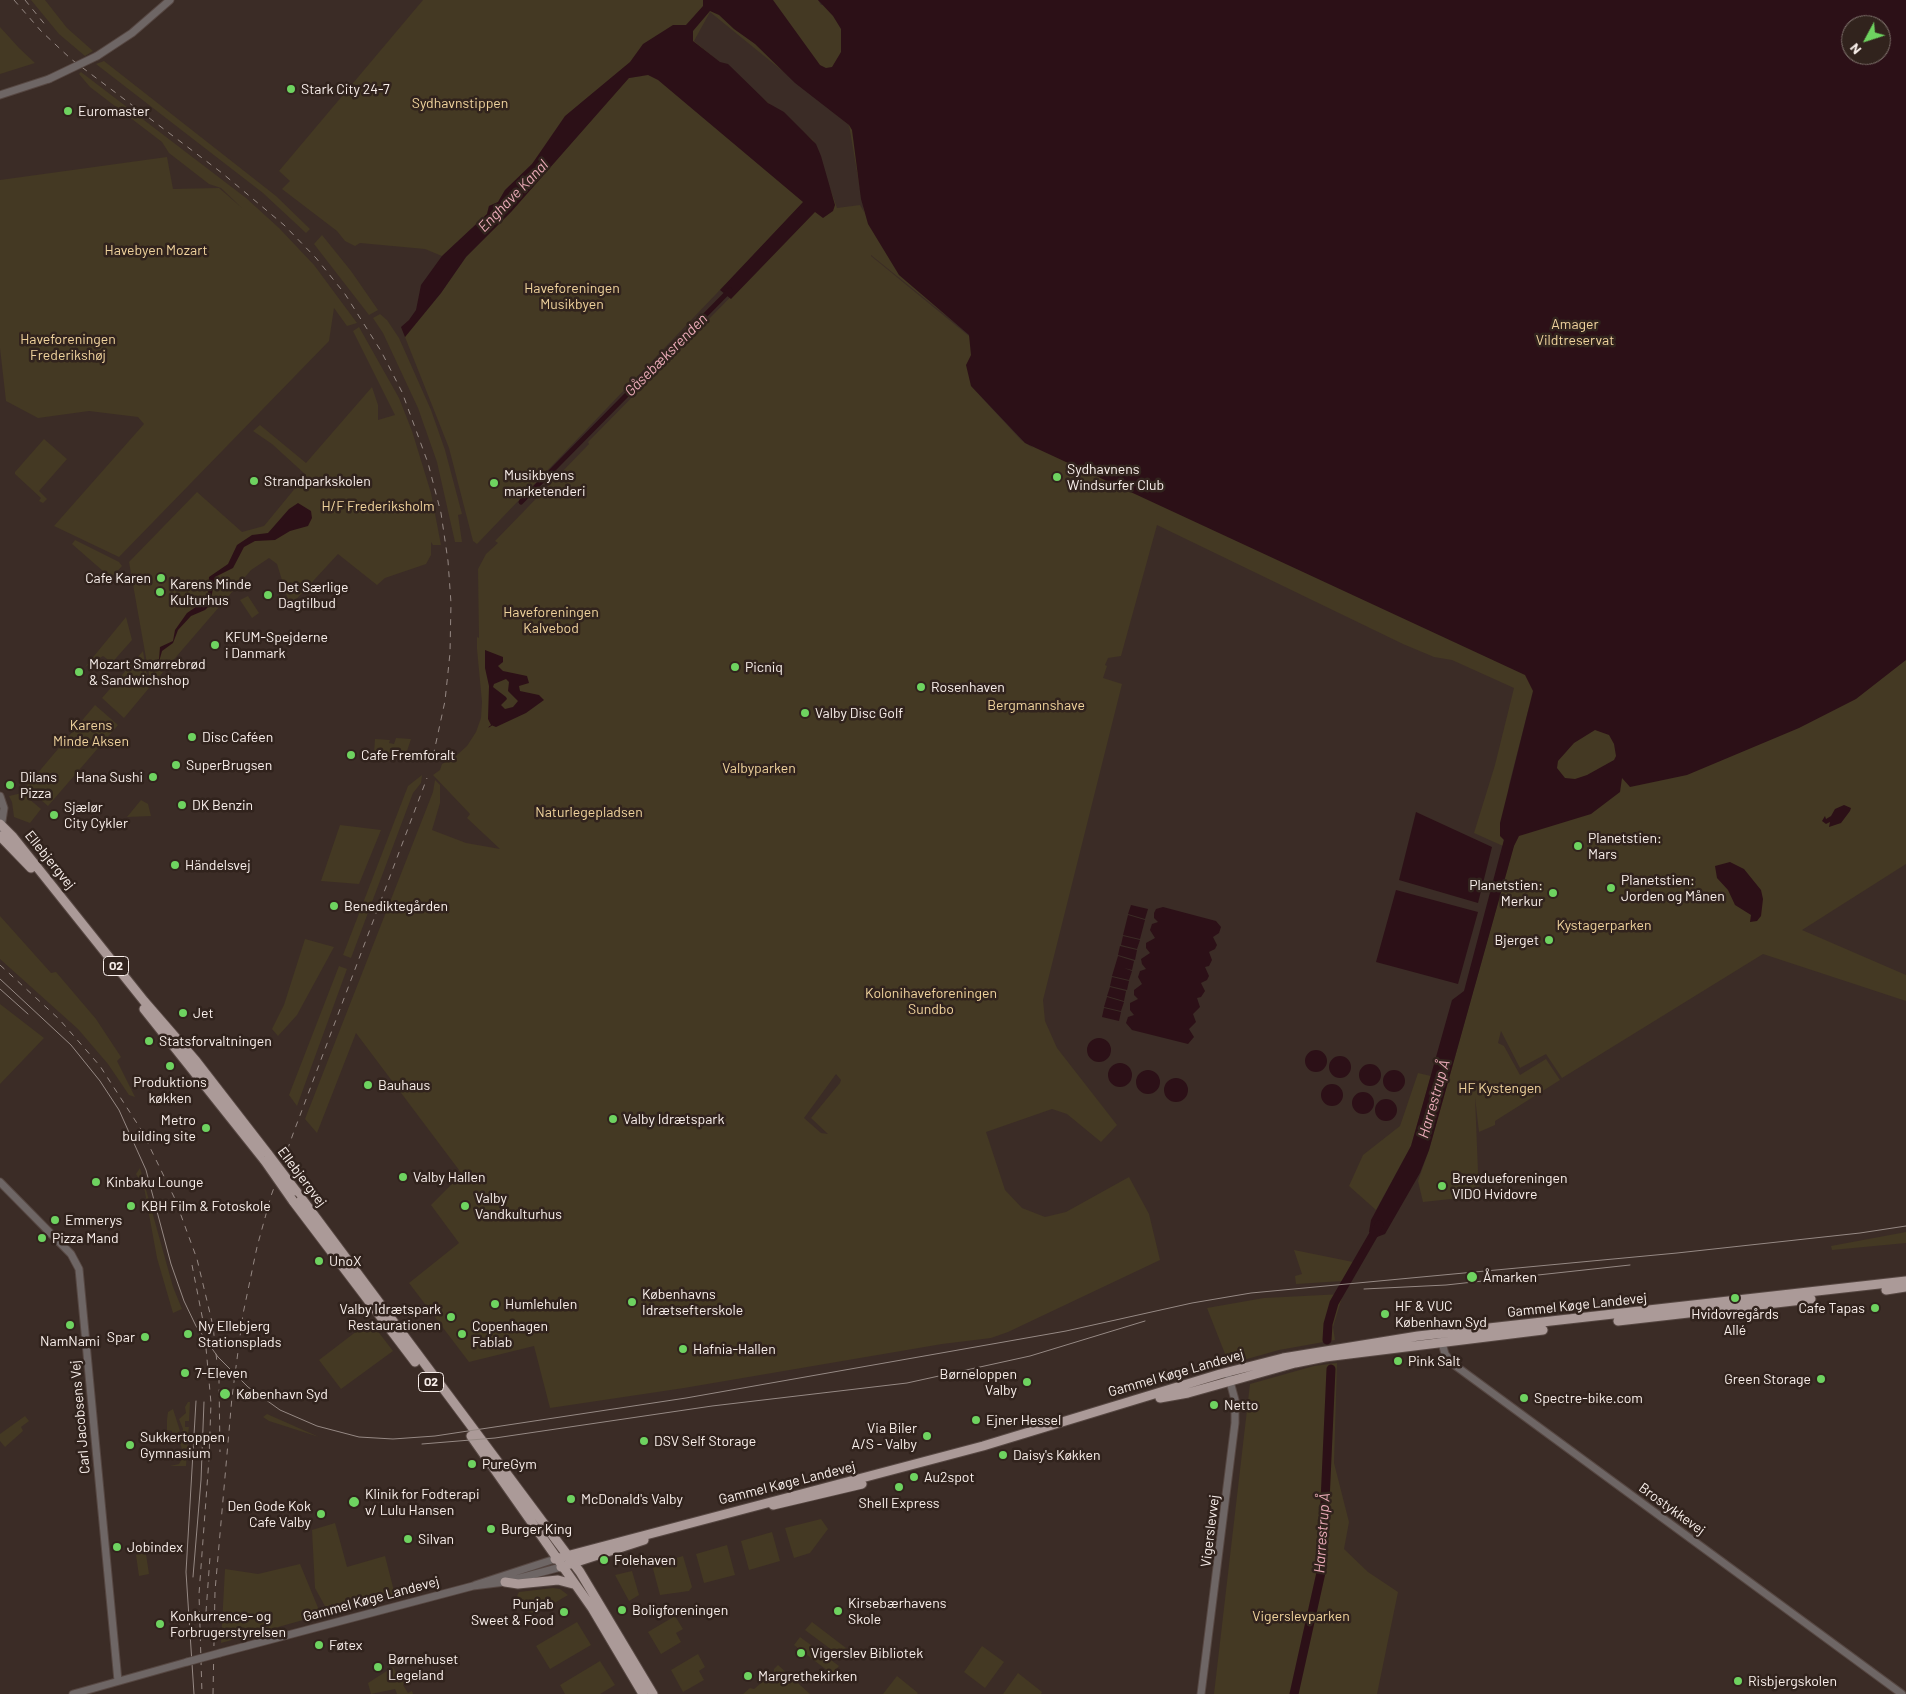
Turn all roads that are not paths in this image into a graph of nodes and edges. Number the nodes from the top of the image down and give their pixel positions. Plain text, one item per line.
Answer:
1 (170, 0) edge
2 (0, 94) edge
3 (0, 796) edge
4 (1, 830) edge
5 (266, 1158) junction
6 (0, 1182) edge
7 (355, 1277) junction
8 (1906, 1281) edge
9 (1906, 1287) edge
10 (1440, 1334) junction
11 (1442, 1344) junction
12 (1337, 1352) junction
13 (1229, 1377) junction
14 (564, 1561) junction
15 (504, 1582) junction
16 (574, 1584) junction
17 (473, 1586) junction
18 (118, 1681) junction
19 (73, 1694) edge
20 (643, 1694) edge
21 (653, 1694) edge
22 (1201, 1694) edge
23 (1902, 1694) edge

1 - 2 street, bridge
3 - 4 street
4 - 5 main road, Ellebjergvej / O2
5 - 7 main road, Ellebjergvej / O2, bridge
5 - 7 main road, Ellebjergvej / O2, bridge
6 - 18 street, Carl Jacobsens Vej
7 - 14 main road, Ellebjergvej / O2
7 - 14 main road, Ellebjergvej / O2
8 - 10 main road, Gammel Køge Landevej
9 - 11 main road, Gammel Køge Landevej
10 - 11 street, Brostykkevej
10 - 12 main road, Gammel Køge Landevej
11 - 12 main road, Gammel Køge Landevej
11 - 23 street, Brostykkevej
12 - 13 main road, Gammel Køge Landevej
13 - 14 main road, Gammel Køge Landevej
13 - 22 street, Vigerslevvej
14 - 15 street, Gammel Køge Landevej
14 - 16 main road, O2
14 - 17 street, Gammel Køge Landevej
14 - 21 main road, O2
15 - 16 main road
15 - 17 street, Gammel Køge Landevej
16 - 20 main road, O2
17 - 18 street, Gammel Køge Landevej, bridge
18 - 19 street, Gammel Køge Landevej

